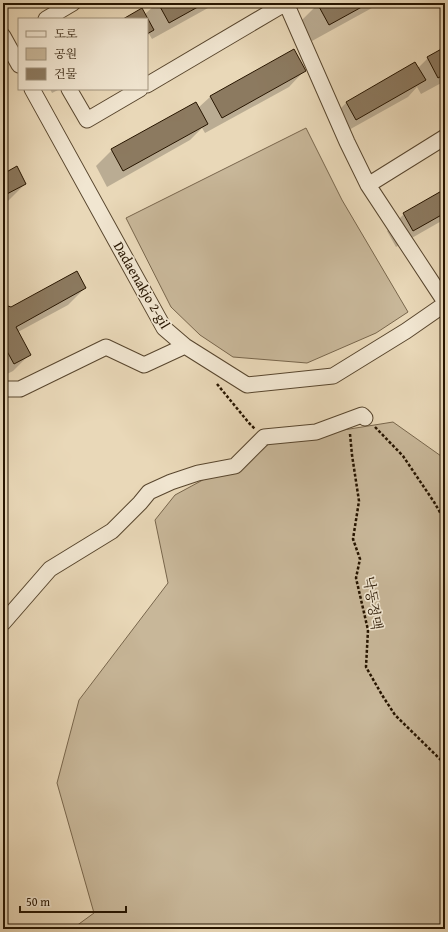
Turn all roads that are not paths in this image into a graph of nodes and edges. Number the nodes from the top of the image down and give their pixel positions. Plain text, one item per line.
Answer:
1 (73, 3) edge
2 (286, 3) edge
3 (48, 18) edge
4 (3, 36) edge
5 (18, 63) edge
6 (148, 84) edge
7 (33, 90) edge
8 (70, 90) edge
9 (138, 90) edge
10 (445, 137) edge
11 (368, 185) junction
12 (445, 303) edge
13 (185, 346) junction
14 (3, 389) edge
15 (365, 418) road end
16 (3, 623) edge

1 - 3 street
2 - 6 street
2 - 11 street
4 - 5 street
7 - 13 street, Dadaenakjo 2-gil
8 - 9 street
10 - 11 street
11 - 12 street
12 - 13 street, Dadaenakjo 2-gil
13 - 14 street
15 - 16 street

